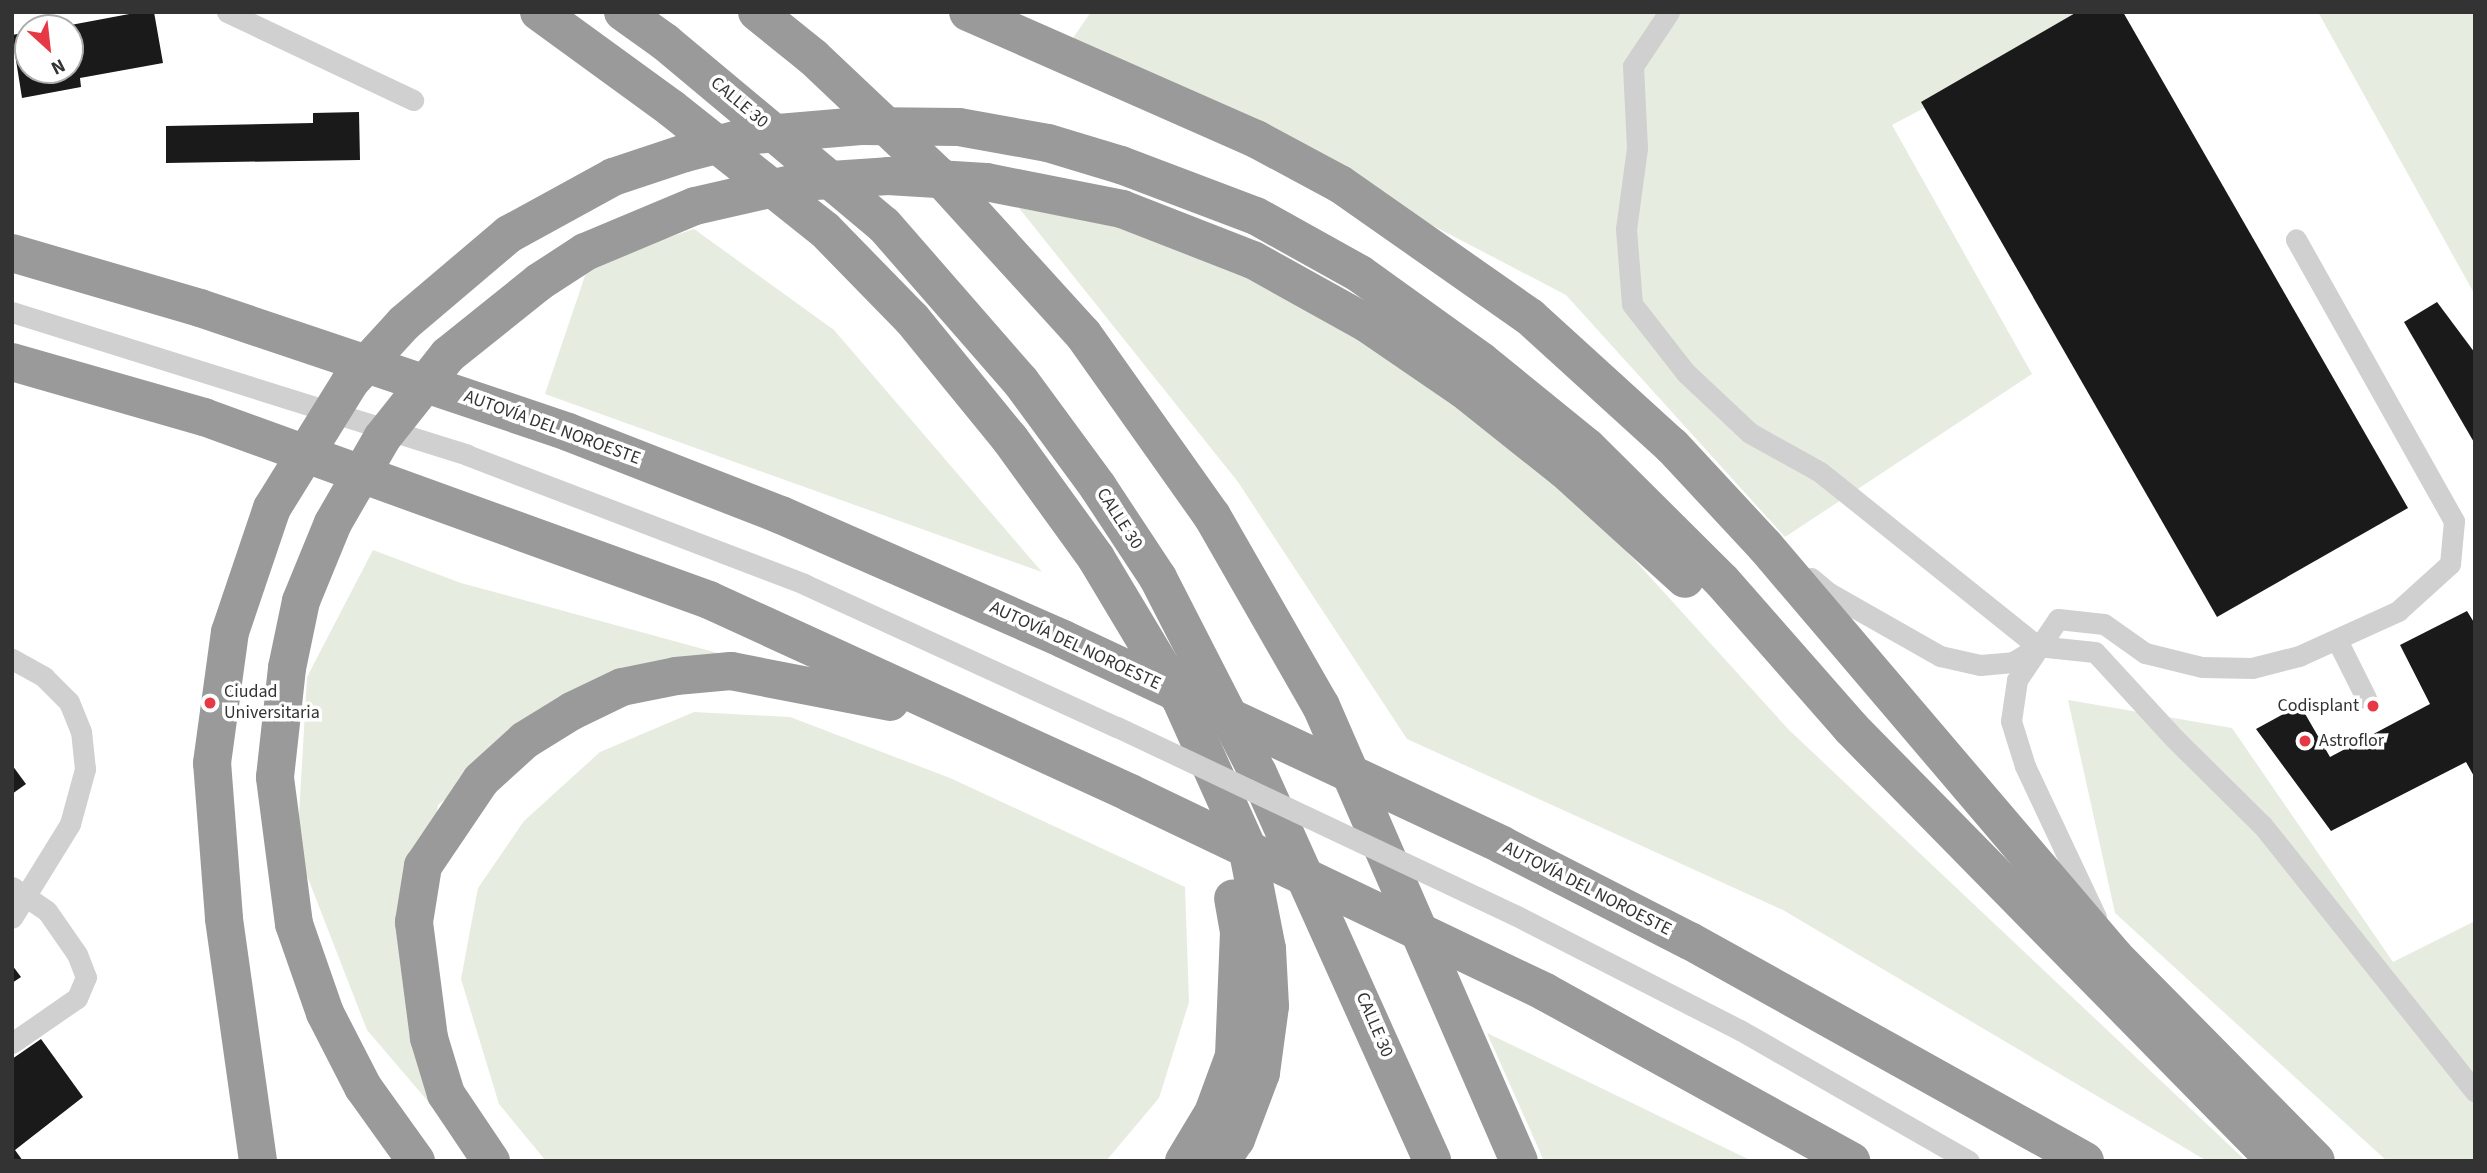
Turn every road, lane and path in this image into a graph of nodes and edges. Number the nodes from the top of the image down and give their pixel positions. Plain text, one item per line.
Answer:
1 (227, 12) edge
2 (539, 12) edge
3 (623, 12) edge
4 (757, 12) edge
5 (968, 12) edge
6 (1669, 12) edge
7 (413, 100) dead end
8 (825, 230) junction
9 (2296, 239) dead end
10 (12, 253) edge
11 (12, 312) edge
12 (12, 362) edge
13 (1765, 545) junction
14 (2337, 640) junction
15 (2037, 646) junction
16 (12, 659) edge
17 (2365, 698) dead end
18 (967, 719) junction
19 (1851, 728) junction
20 (19, 892) edge
21 (12, 918) edge
22 (2115, 957) junction
23 (12, 1043) edge
24 (2475, 1092) edge
25 (258, 1161) edge
26 (416, 1161) edge
27 (491, 1161) edge
28 (1184, 1161) edge
29 (1221, 1161) edge
30 (1432, 1161) edge
31 (1519, 1161) edge
32 (1851, 1161) edge
33 (1969, 1161) edge
34 (2085, 1161) edge
35 (2276, 1161) edge
36 (2316, 1161) edge

1 - 7 lane
2 - 8 highway
3 - 30 highway, CALLE 30
4 - 31 highway
5 - 13 highway
6 - 15 lane
8 - 28 highway
8 - 29 highway
9 - 14 lane
10 - 34 highway, AUTOVÍA DEL NOROESTE, bridge
11 - 33 lane, bridge
12 - 18 highway
13 - 15 lane
13 - 22 highway
14 - 15 lane
14 - 17 lane
15 - 22 lane
15 - 24 lane
16 - 20 lane
18 - 27 highway
18 - 32 highway, bridge
19 - 25 highway, bridge
19 - 26 highway, bridge
19 - 35 highway
20 - 21 lane
20 - 23 lane
22 - 36 highway

